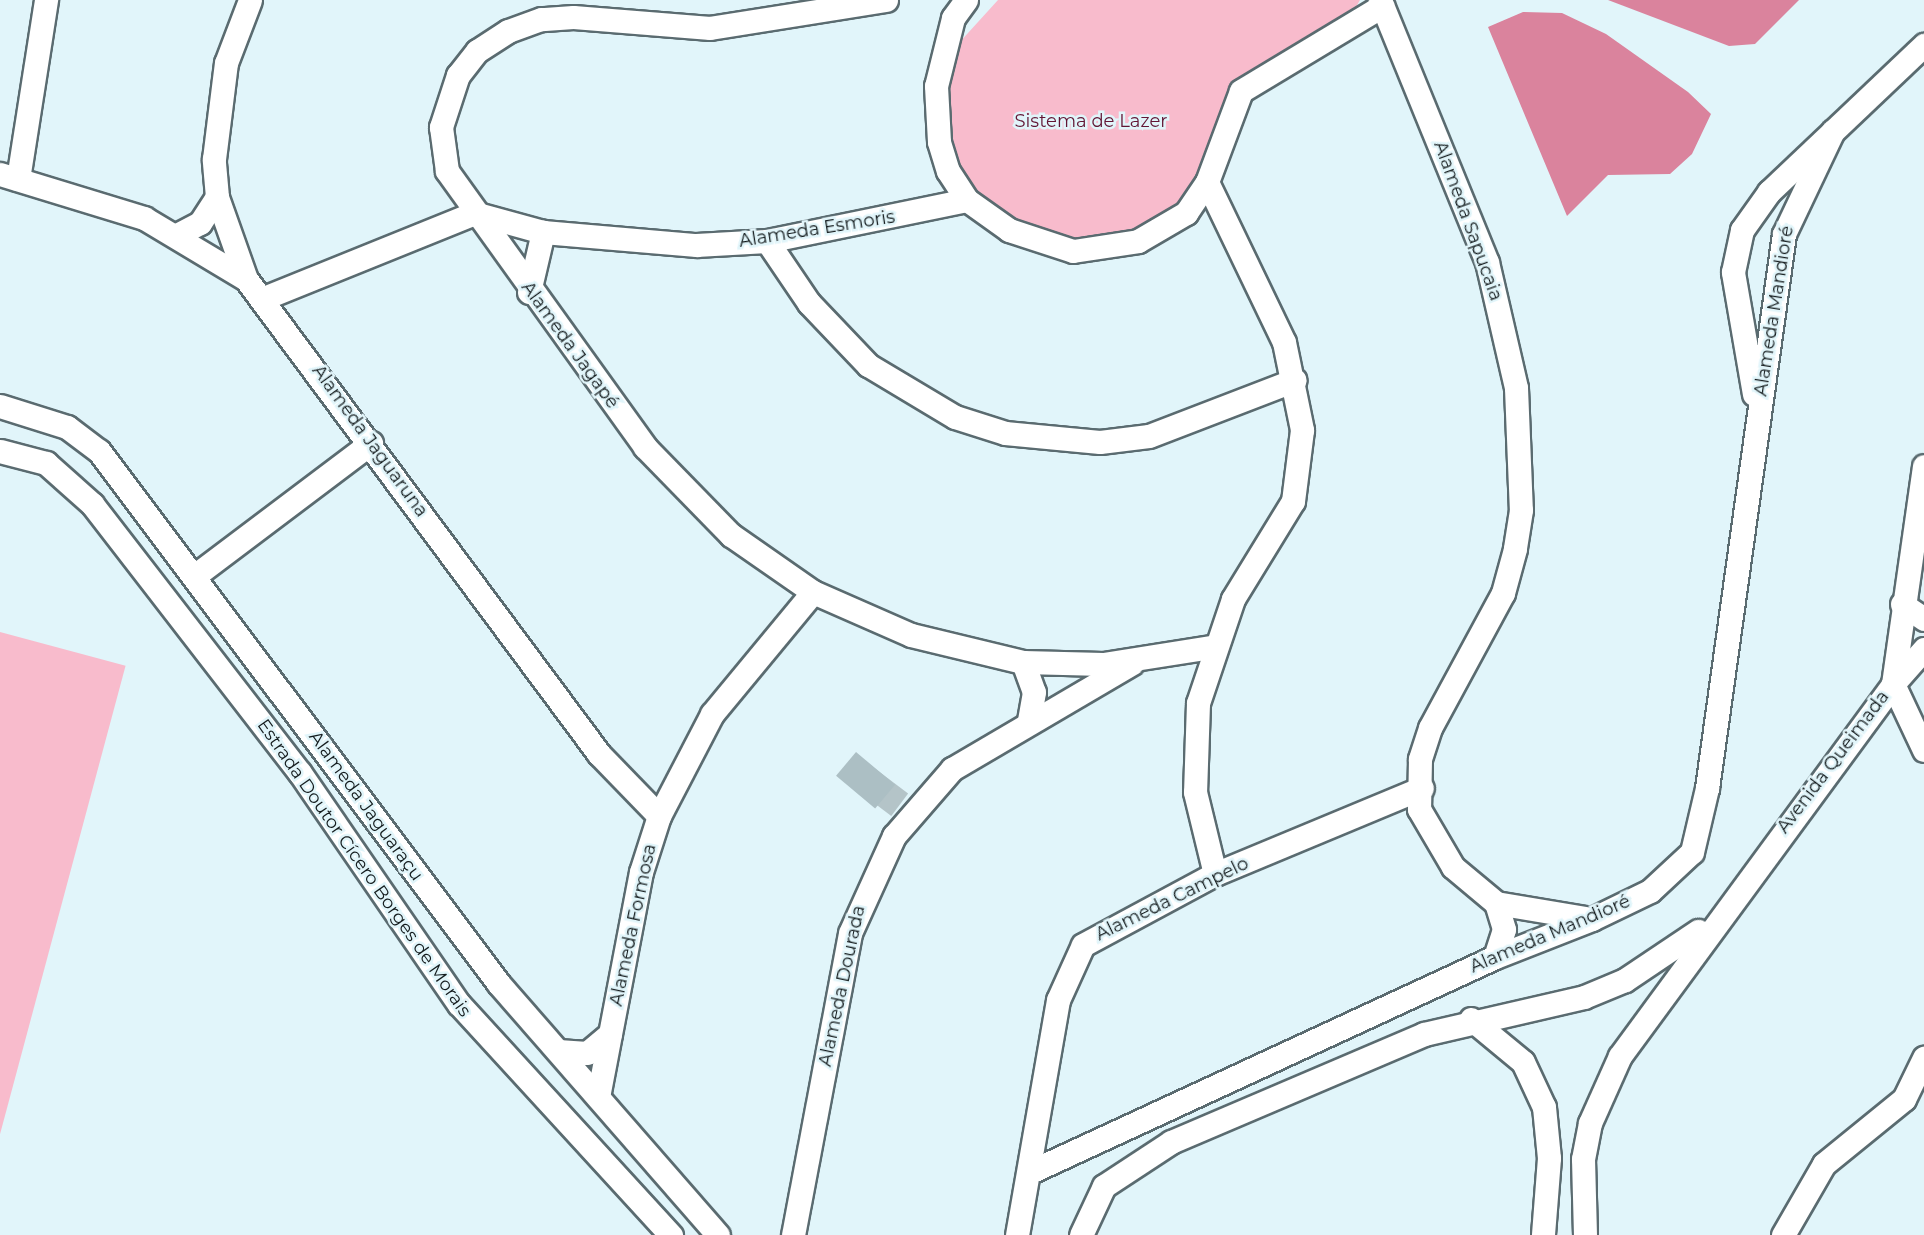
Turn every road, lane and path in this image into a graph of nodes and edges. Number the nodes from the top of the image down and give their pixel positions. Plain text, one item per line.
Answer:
1 (46, 0) edge
2 (250, 0) edge
3 (886, 0) edge
4 (966, 0) edge
5 (1381, 3) edge
6 (574, 9) edge
7 (1924, 45) edge
8 (1833, 131) junction
9 (9, 177) edge
10 (1208, 182) junction
11 (1769, 192) junction
12 (217, 197) junction
13 (967, 200) junction
14 (1793, 206) junction
15 (474, 212) junction
16 (544, 232) junction
17 (177, 235) junction
18 (767, 241) junction
19 (246, 279) junction
20 (529, 292) junction
21 (264, 298) junction
22 (1744, 331) junction
23 (1771, 331) junction
24 (1295, 380) junction
25 (0, 406) edge
26 (1758, 418) junction
27 (371, 443) junction
28 (0, 451) edge
29 (1924, 466) edge
30 (1921, 507) edge
31 (197, 574) junction
32 (813, 592) junction
33 (1902, 604) junction
34 (1924, 619) edge
35 (1212, 647) junction
36 (1924, 649) edge
37 (1137, 660) junction
38 (1023, 662) junction
39 (1893, 684) junction
40 (1029, 721) junction
41 (1859, 726) junction
42 (1910, 731) junction
43 (1924, 750) edge
44 (1422, 788) junction
45 (659, 816) junction
46 (1215, 874) junction
47 (1496, 903) junction
48 (1717, 917) junction
49 (1592, 919) junction
50 (1495, 957) junction
51 (1625, 980) junction
52 (1650, 1010) junction
53 (1471, 1019) junction
54 (610, 1034) junction
55 (558, 1051) junction
56 (1922, 1071) edge
57 (598, 1097) junction
58 (1037, 1122) junction
59 (1075, 1149) junction
60 (1030, 1172) junction
61 (671, 1235) edge
62 (718, 1235) edge
63 (793, 1235) edge
64 (1017, 1235) edge
65 (1081, 1235) edge
66 (1543, 1235) edge
67 (1585, 1235) edge
68 (1783, 1235) edge

1 - 9 street
2 - 12 street
3 - 6 street, Alameda Jagapé
4 - 13 street
5 - 10 street
5 - 44 street, Alameda Sapucaia
6 - 15 street, Alameda Jagapé
7 - 8 street, Alameda Mandioré
8 - 11 street, Alameda Mandioré
8 - 14 street, Alameda Mandioré
9 - 17 street, Alameda Jaguaruna
10 - 13 street
10 - 24 street
11 - 14 street
11 - 22 street, Alameda Mandioré
12 - 17 street
12 - 19 street
13 - 18 street, Alameda Esmoris
14 - 23 street, Alameda Mandioré
15 - 16 street, Alameda Esmoris
15 - 20 street, Alameda Jagapé
15 - 21 street
16 - 18 street, Alameda Esmoris
16 - 20 street
17 - 19 street, Alameda Jaguaruna
18 - 24 street
19 - 21 street, Alameda Jaguaruna
20 - 32 street, Alameda Jagapé
21 - 27 street, Alameda Jaguaruna
22 - 23 street
22 - 26 street, Alameda Mandioré
23 - 26 street, Alameda Mandioré
24 - 35 street
25 - 31 street, Alameda Jaguaraçu
26 - 49 street, Alameda Mandioré
27 - 31 street
27 - 45 street, Alameda Jaguaruna
28 - 61 street, Estrada Doutor Cícero Borges de Morais
29 - 30 street, Avenida Queimada
30 - 33 street, Avenida Queimada
31 - 55 street, Alameda Jaguaraçu
32 - 38 street, Alameda Jagapé
32 - 45 street, Alameda Formosa
33 - 34 street
33 - 39 street, Avenida Queimada
35 - 37 street, Alameda Jagapé
35 - 46 street
36 - 39 street
37 - 38 street, Alameda Jagapé
37 - 40 street, Alameda Dourada
38 - 40 street
39 - 41 street, Avenida Queimada
39 - 42 street
40 - 63 street, Alameda Dourada
41 - 42 street
41 - 48 street, Avenida Queimada
42 - 43 street
44 - 46 street, Alameda Campelo
44 - 47 street, Alameda Sapucaia
45 - 54 street, Alameda Formosa
46 - 58 street, Alameda Campelo
47 - 49 street
47 - 50 street
48 - 51 street, Avenida Queimada
48 - 52 street, Avenida Queimada
49 - 50 street, Alameda Mandioré
50 - 59 street, Alameda Mandioré
51 - 52 street
51 - 53 street, Avenida Queimada
52 - 67 street, Avenida Queimada
53 - 65 street, Avenida Queimada
53 - 66 street
54 - 55 street
54 - 57 street, Alameda Formosa
55 - 57 street, Alameda Jaguaraçu
56 - 68 street
57 - 62 street, Alameda Jaguaraçu
58 - 59 street
58 - 60 street, Alameda Campelo
59 - 60 street, Alameda Mandioré
60 - 64 street, Alameda Campelo

